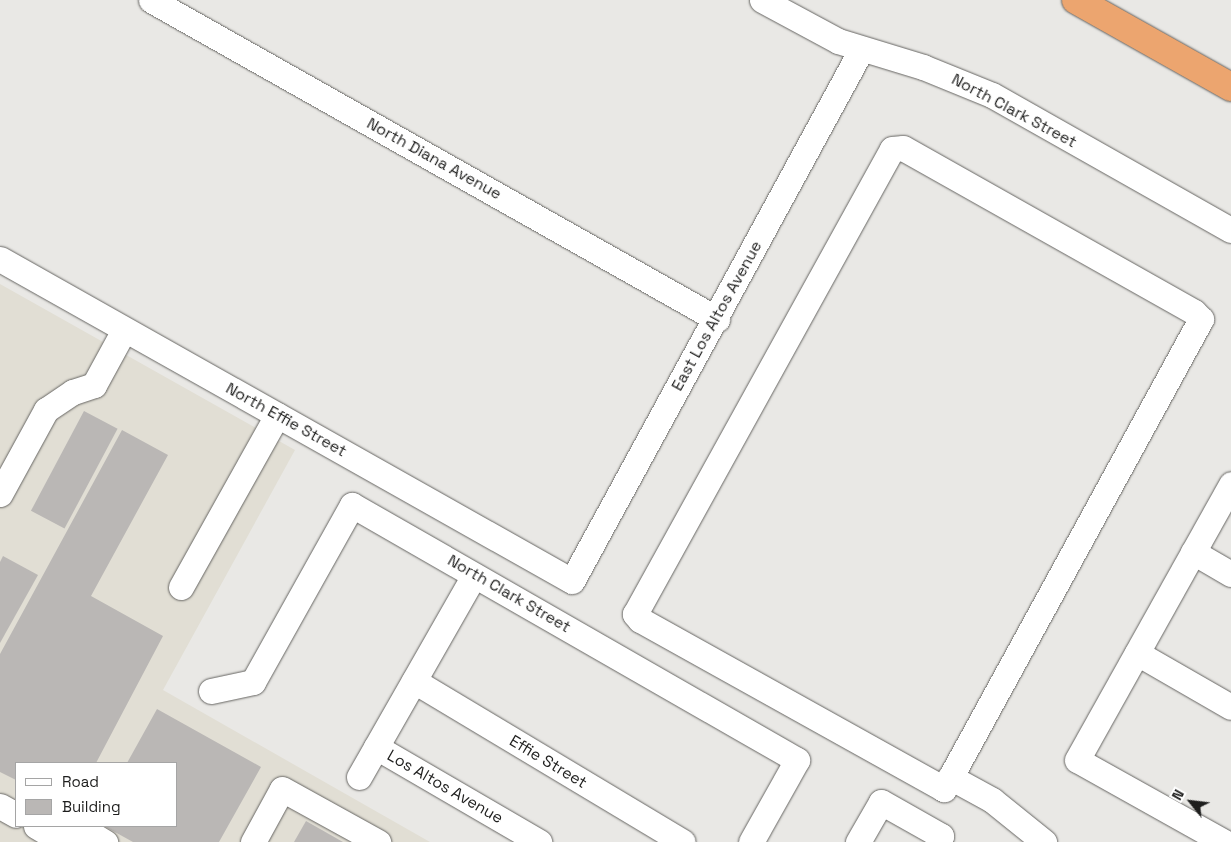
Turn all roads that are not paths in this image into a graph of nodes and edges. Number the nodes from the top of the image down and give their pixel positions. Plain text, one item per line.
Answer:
1 (151, 0) edge
2 (762, 0) edge
3 (1076, 0) edge
4 (861, 50) junction
5 (1231, 88) edge
6 (1231, 230) edge
7 (0, 260) edge
8 (717, 319) junction
9 (124, 330) junction
10 (276, 415) junction
11 (1231, 484) edge
12 (0, 494) edge
13 (1193, 552) junction
14 (1231, 574) edge
15 (474, 575) junction
16 (572, 581) joint
17 (181, 587) dead end
18 (1137, 654) junction
19 (414, 681) junction
20 (211, 691) dead end
21 (1231, 707) edge
22 (376, 747) junction
23 (359, 777) dead end
24 (950, 777) junction
25 (0, 806) edge
26 (15, 814) edge
27 (38, 827) edge
28 (57, 840) edge
29 (105, 842) edge
30 (253, 842) edge
31 (378, 842) edge
32 (540, 842) edge
33 (683, 842) edge
34 (751, 842) edge
35 (858, 842) edge
36 (938, 842) edge
37 (1044, 842) edge
38 (1224, 842) edge

1 - 8 street, North Diana Avenue
2 - 4 street, North Clark Street
3 - 5 highway
4 - 6 street, North Clark Street
4 - 8 street, East Los Altos Avenue
7 - 9 street, North Effie Street
8 - 16 street, East Los Altos Avenue
9 - 10 street, North Effie Street
9 - 12 street
10 - 16 street, North Effie Street
10 - 17 street
11 - 13 street
13 - 14 street
13 - 18 street
15 - 19 street
15 - 20 street, North Clark Street
15 - 34 street, North Clark Street
18 - 21 street
18 - 38 street
19 - 22 street
19 - 33 street, Effie Street
22 - 23 street
22 - 32 street, Los Altos Avenue
24 - 24 street
24 - 37 street
25 - 26 street
27 - 28 street
28 - 29 street
30 - 31 street
35 - 36 street

